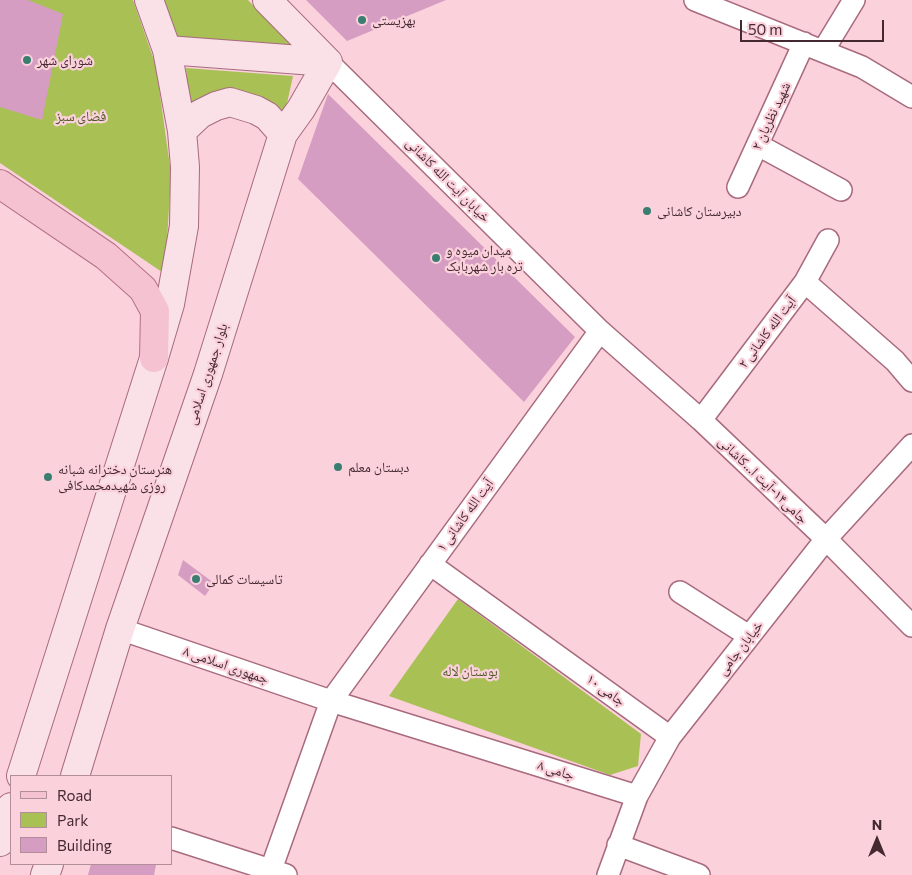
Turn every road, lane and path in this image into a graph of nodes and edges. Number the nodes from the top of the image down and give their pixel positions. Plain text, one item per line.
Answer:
1 (149, 0) edge
2 (267, 0) edge
3 (695, 0) edge
4 (854, 0) edge
5 (813, 47) junction
6 (167, 50) junction
7 (328, 62) junction
8 (912, 97) edge
9 (182, 131) junction
10 (283, 134) junction
11 (758, 145) junction
12 (0, 184) edge
13 (738, 188) dead end
14 (841, 190) dead end
15 (828, 240) dead end
16 (805, 282) junction
17 (600, 331) junction
18 (154, 358) junction
19 (912, 381) edge
20 (701, 420) junction
21 (912, 445) edge
22 (826, 539) junction
23 (430, 564) junction
24 (680, 592) dead end
25 (912, 626) edge
26 (120, 629) junction
27 (750, 636) junction
28 (331, 701) junction
29 (670, 737) junction
30 (475, 744) joint
31 (21, 775) edge
32 (76, 775) edge
33 (637, 796) junction
34 (10, 810) edge
35 (172, 838) edge
36 (0, 842) edge
37 (618, 845) junction
38 (275, 873) edge
39 (608, 875) edge
40 (699, 875) edge

1 - 6 street
2 - 7 street
3 - 5 street
4 - 5 street, شهید نظریان ۲
5 - 8 street
5 - 11 street, شهید نظریان ۲
6 - 7 street
6 - 9 street
7 - 10 street, بلوار جمهوری اسلامی
7 - 17 street, خیابان آیت الله کاشانی
9 - 10 street
9 - 18 street
10 - 26 street, بلوار جمهوری اسلامی
11 - 13 street, شهید نظریان ۲
11 - 14 street
12 - 18 main road
15 - 16 street, آیت الله کاشانی ۲
16 - 19 street
16 - 20 street, آیت الله کاشانی ۲
17 - 20 street, خیابان آیت الله کاشانی
17 - 23 street, آیت الله کاشانی ۱
18 - 31 street
20 - 22 street, جامی۱۴-آیت ا...کاشانی
21 - 22 street, خیابان جامی
22 - 25 street, جامی۱۴-آیت ا...کاشانی
22 - 27 street, خیابان جامی
23 - 28 street, آیت الله کاشانی ۱
23 - 29 street, جامی ۱۰
24 - 27 street
26 - 28 street, جمهوری اسلامی ۸
26 - 32 street, بلوار جمهوری اسلامی
27 - 29 street, خیابان جامی
28 - 30 street, جمهوری اسلامی ۸
28 - 38 street, آیت الله کاشانی ۱
29 - 33 street, خیابان جامی
30 - 33 street, جامی ۸
33 - 37 street, خیابان جامی
34 - 36 street
35 - 38 street
37 - 39 street, خیابان جامی
37 - 40 street

